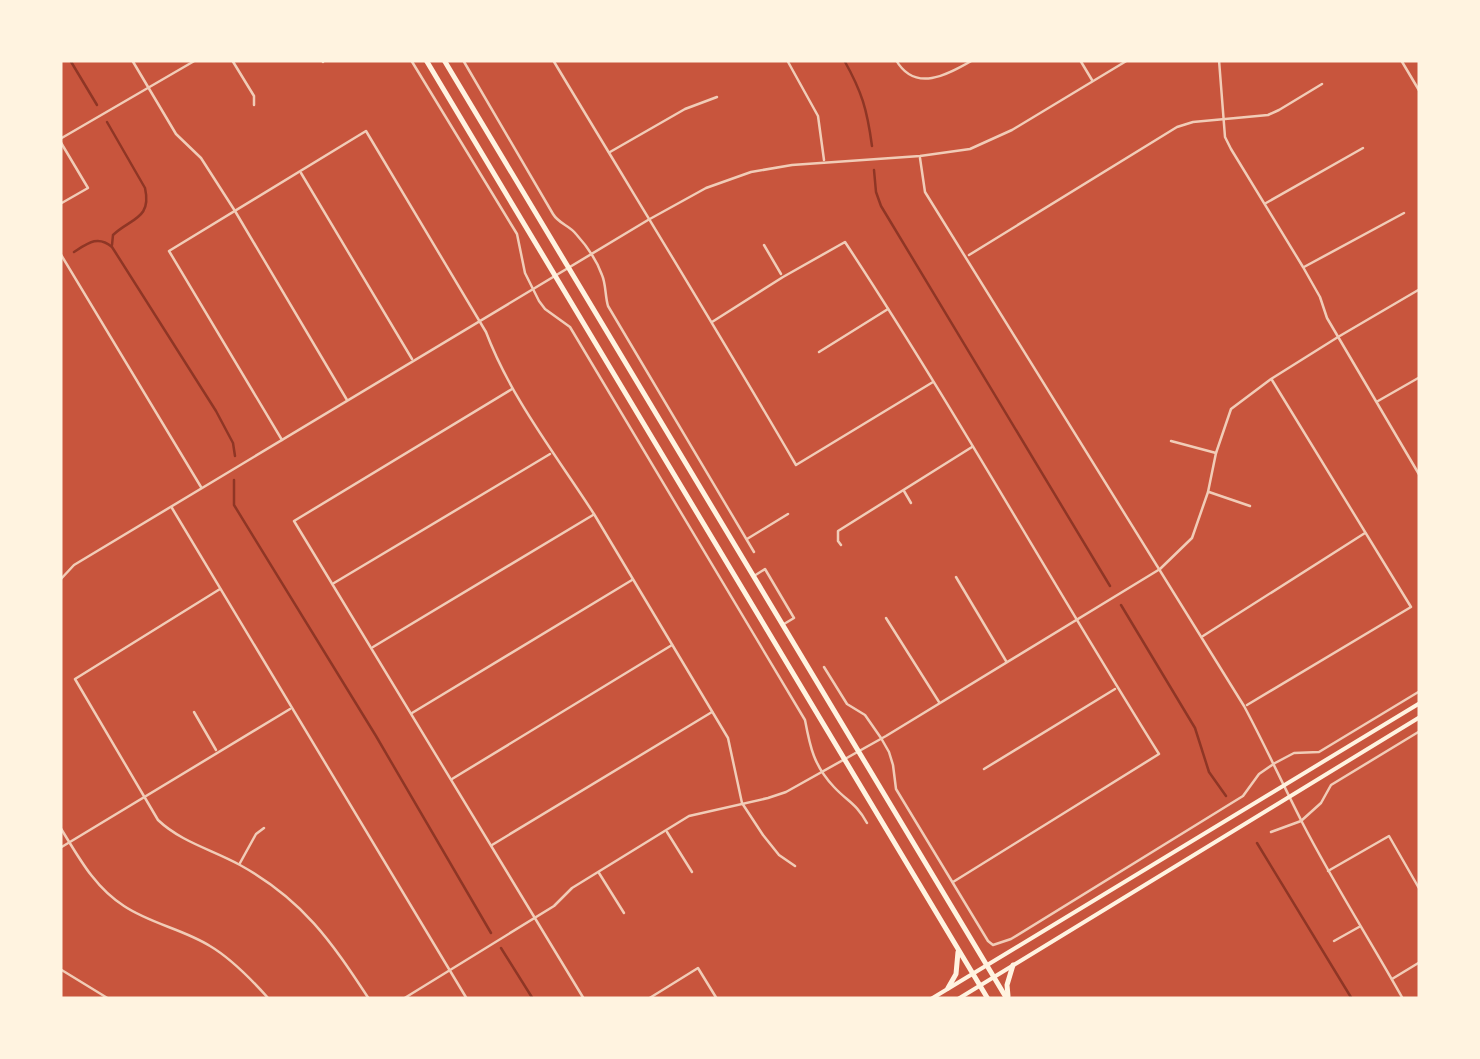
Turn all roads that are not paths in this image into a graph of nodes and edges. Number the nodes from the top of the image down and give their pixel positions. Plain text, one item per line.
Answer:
1 (132, 60) edge
2 (196, 60) edge
3 (232, 60) edge
4 (411, 60) edge
5 (426, 60) edge
6 (444, 60) edge
7 (462, 60) edge
8 (553, 60) edge
9 (787, 60) edge
10 (896, 60) edge
11 (973, 60) edge
12 (1080, 60) edge
13 (1128, 60) edge
14 (1219, 60) edge
15 (1401, 60) edge
16 (1092, 81) junction
17 (1322, 84) dead end
18 (148, 89) junction
19 (1420, 92) edge
20 (717, 97) dead end
21 (254, 104) dead end
22 (1224, 118) junction
23 (60, 140) edge
24 (1363, 148) dead end
25 (608, 152) junction
26 (920, 156) junction
27 (824, 163) junction
28 (300, 171) junction
29 (1264, 203) junction
30 (60, 204) edge
31 (235, 211) junction
32 (1404, 213) dead end
33 (648, 220) junction
34 (764, 246) dead end
35 (60, 252) edge
36 (591, 255) junction
37 (967, 256) junction
38 (569, 268) junction
39 (1303, 268) junction
40 (555, 276) junction
41 (783, 277) junction
42 (1420, 289) edge
43 (533, 290) junction
44 (889, 309) junction
45 (479, 321) junction
46 (712, 322) junction
47 (1338, 337) junction
48 (820, 352) dead end
49 (414, 361) junction
50 (1420, 377) edge
51 (1272, 379) junction
52 (935, 382) junction
53 (513, 389) junction
54 (348, 401) junction
55 (1377, 402) junction
56 (282, 440) junction
57 (1171, 441) dead end
58 (973, 446) junction
59 (552, 452) junction
60 (1216, 453) junction
61 (1420, 476) edge
62 (202, 488) junction
63 (903, 490) junction
64 (1208, 492) junction
65 (911, 503) dead end
66 (1250, 506) dead end
67 (171, 507) junction
68 (594, 514) junction
69 (788, 514) dead end
70 (1366, 532) junction
71 (746, 540) junction
72 (840, 545) dead end
73 (754, 552) dead end
74 (1160, 569) junction
75 (754, 576) junction
76 (956, 576) dead end
77 (60, 580) edge
78 (632, 580) junction
79 (332, 584) junction
80 (220, 588) junction
81 (886, 618) dead end
82 (1076, 618) junction
83 (783, 625) junction
84 (1202, 636) junction
85 (672, 645) junction
86 (371, 648) junction
87 (1006, 662) junction
88 (824, 666) dead end
89 (1117, 687) junction
90 (1420, 691) edge
91 (1420, 703) edge
92 (940, 704) junction
93 (1244, 706) junction
94 (292, 708) junction
95 (712, 711) junction
96 (194, 712) dead end
97 (411, 714) junction
98 (1420, 717) edge
99 (1420, 731) edge
100 (881, 738) junction
101 (218, 752) junction
102 (859, 752) junction
103 (845, 760) junction
104 (1275, 763) junction
105 (984, 769) dead end
106 (820, 770) junction
107 (451, 780) junction
108 (1285, 784) junction
109 (1290, 797) junction
110 (144, 798) junction
111 (742, 803) junction
112 (1302, 822) junction
113 (867, 823) dead end
114 (60, 827) edge
115 (264, 828) dead end
116 (667, 830) junction
117 (1271, 832) dead end
118 (70, 842) junction
119 (491, 846) junction
120 (60, 848) edge
121 (240, 864) junction
122 (794, 866) dead end
123 (1328, 871) junction
124 (598, 872) junction
125 (692, 872) dead end
126 (953, 882) junction
127 (1420, 890) edge
128 (624, 914) dead end
129 (534, 918) junction
130 (1360, 926) junction
131 (1334, 941) dead end
132 (958, 949) junction
133 (1420, 962) edge
134 (986, 964) junction
135 (1012, 965) junction
136 (60, 970) edge
137 (450, 971) junction
138 (972, 972) junction
139 (994, 977) junction
140 (1392, 979) junction
141 (980, 985) junction
142 (948, 988) junction
143 (110, 999) edge
144 (268, 999) edge
145 (368, 999) edge
146 (403, 999) edge
147 (467, 999) edge
148 (584, 999) edge
149 (648, 999) edge
150 (717, 999) edge
151 (931, 999) edge
152 (958, 999) edge
153 (988, 999) edge
154 (1008, 999) edge
155 (1403, 999) edge

1 - 18 street
2 - 18 street
3 - 21 street
4 - 43 street
5 - 40 main road
6 - 38 main road
7 - 36 street
8 - 25 street
9 - 27 street
10 - 11 street
12 - 16 street
13 - 16 street
14 - 22 street
15 - 19 street
16 - 26 street
17 - 22 street
18 - 23 street
18 - 31 street
20 - 25 street
22 - 29 street
22 - 37 street
23 - 30 street
24 - 29 street
25 - 33 street
26 - 27 street
26 - 37 street
27 - 33 street
28 - 31 street
28 - 45 street
28 - 49 street
29 - 39 street
31 - 54 street
31 - 56 street
32 - 39 street
33 - 36 street
33 - 46 street
34 - 41 street
35 - 62 street
36 - 38 street
36 - 71 street
37 - 74 street
38 - 40 street
38 - 75 main road
39 - 47 street
40 - 43 street
40 - 103 main road
41 - 44 street
41 - 46 street
42 - 47 street
43 - 45 street
43 - 106 street
44 - 48 street
44 - 52 street
45 - 49 street
45 - 53 street
46 - 52 street
47 - 51 street
47 - 55 street
49 - 54 street
50 - 55 street
51 - 60 street
51 - 70 street
52 - 58 street
53 - 59 street
53 - 79 street
54 - 56 street
55 - 61 street
56 - 62 street
57 - 60 street
58 - 63 street
58 - 82 street
59 - 68 street
59 - 79 street
60 - 64 street
62 - 67 street
63 - 65 street
63 - 72 street
64 - 66 street
64 - 74 street
67 - 77 street
67 - 80 street
68 - 78 street
68 - 86 street
69 - 71 street
70 - 84 street
70 - 93 street
71 - 73 street
74 - 82 street
74 - 84 street
75 - 83 main road
75 - 83 street
76 - 87 street
78 - 85 street
78 - 97 street
79 - 86 street
80 - 94 street
80 - 110 street
81 - 92 street
82 - 87 street
82 - 89 street
83 - 102 main road
84 - 93 street
85 - 95 street
85 - 107 street
86 - 97 street
87 - 92 street
88 - 100 street
89 - 105 street
89 - 126 street
90 - 104 street
91 - 108 main road
92 - 100 street
93 - 104 street
94 - 101 street
94 - 137 street
95 - 111 street
95 - 119 street
96 - 101 street
97 - 107 street
98 - 109 main road
99 - 112 street
100 - 102 street
100 - 126 street
101 - 110 street
102 - 103 street
102 - 134 main road
103 - 106 street
103 - 132 main road
104 - 108 street
104 - 126 street
106 - 111 street
106 - 113 street
107 - 119 street
108 - 109 street
108 - 134 main road
109 - 112 street
109 - 135 main road
110 - 118 street
110 - 121 street
111 - 116 street
111 - 122 street
112 - 117 street
112 - 123 street
114 - 118 street
115 - 121 street
116 - 124 street
116 - 125 street
118 - 120 street
118 - 144 street
119 - 129 street
121 - 145 street
123 - 127 street
123 - 130 street
124 - 128 street
124 - 129 street
129 - 137 street
129 - 148 street
130 - 131 street
130 - 140 street
132 - 138 main road
132 - 142 main road
133 - 140 street
134 - 138 main road
134 - 139 main road
135 - 139 main road
135 - 154 main road
136 - 143 street
137 - 146 street
137 - 147 street
138 - 141 main road
138 - 142 main road
139 - 141 main road
139 - 154 main road
140 - 155 street
141 - 152 main road
141 - 153 main road
142 - 151 main road
149 - 150 street

